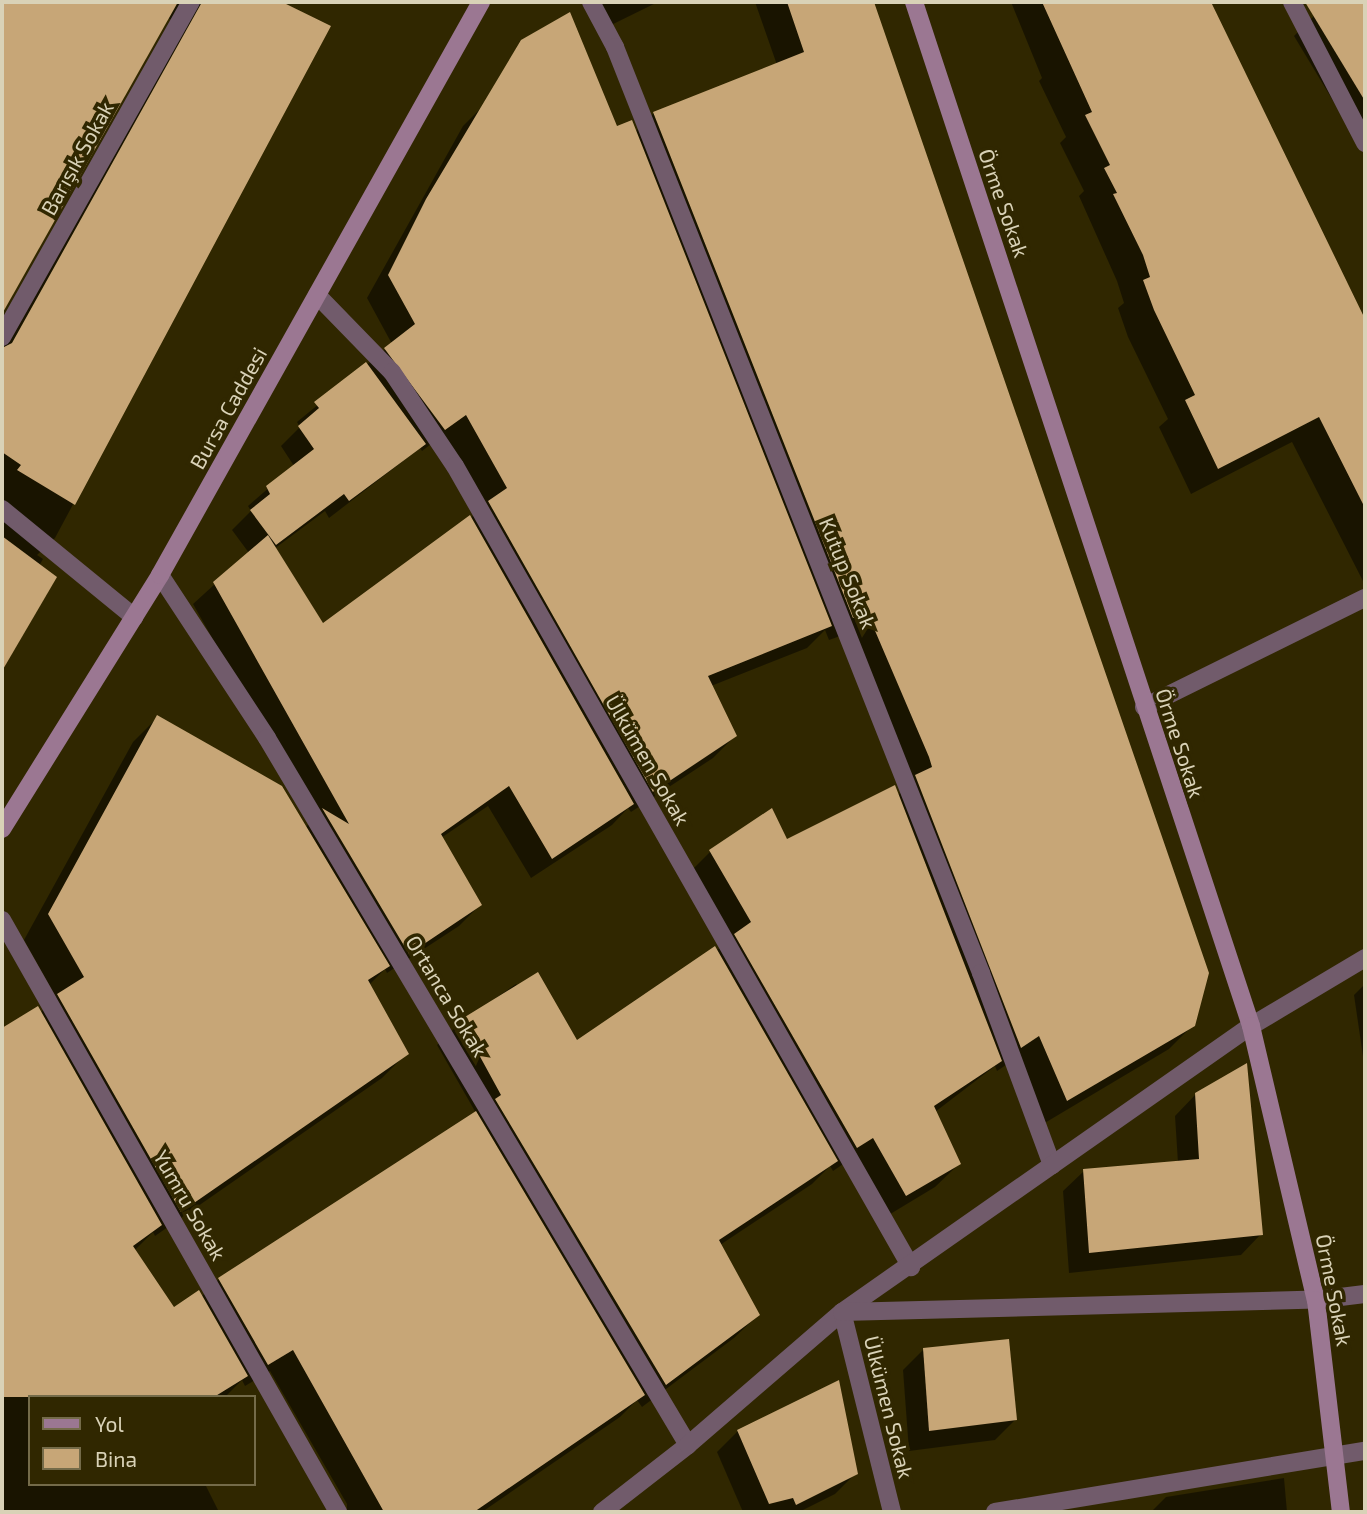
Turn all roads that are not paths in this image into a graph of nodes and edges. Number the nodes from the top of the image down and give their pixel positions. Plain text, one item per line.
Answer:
1 (191, 2) edge
2 (481, 2) edge
3 (592, 2) edge
4 (914, 2) edge
5 (1292, 2) edge
6 (1365, 143) edge
7 (317, 295) junction
8 (2, 337) edge
9 (2, 509) edge
10 (160, 575) junction
11 (1365, 598) edge
12 (134, 617) junction
13 (1144, 707) junction
14 (2, 829) edge
15 (2, 919) edge
16 (1365, 958) edge
17 (1251, 1027) junction
18 (1052, 1165) junction
19 (911, 1267) junction
20 (1365, 1294) edge
21 (1316, 1300) junction
22 (842, 1312) junction
23 (688, 1445) junction
24 (1365, 1451) edge
25 (1336, 1454) junction
26 (338, 1512) edge
27 (603, 1512) edge
28 (892, 1512) edge
29 (995, 1512) edge
30 (1341, 1512) edge

1 - 8 street, Barışık Sokak
2 - 7 main road, Bursa Caddesi
3 - 18 street, Kutup Sokak
4 - 13 main road, Örme Sokak
5 - 6 street
7 - 10 main road, Bursa Caddesi
7 - 19 street, Ülkümen Sokak
9 - 12 street
10 - 12 main road, Bursa Caddesi
10 - 23 street, Ortanca Sokak
11 - 13 street
12 - 14 main road, Bursa Caddesi
13 - 17 main road, Örme Sokak
15 - 26 street, Yumru Sokak
16 - 17 street
17 - 18 street
17 - 21 main road, Örme Sokak
18 - 19 street
19 - 22 street
20 - 21 street
21 - 22 street
21 - 25 main road, Örme Sokak
22 - 23 street
22 - 28 street, Ülkümen Sokak
23 - 27 street
24 - 25 street
25 - 29 street
25 - 30 main road, Örme Sokak

